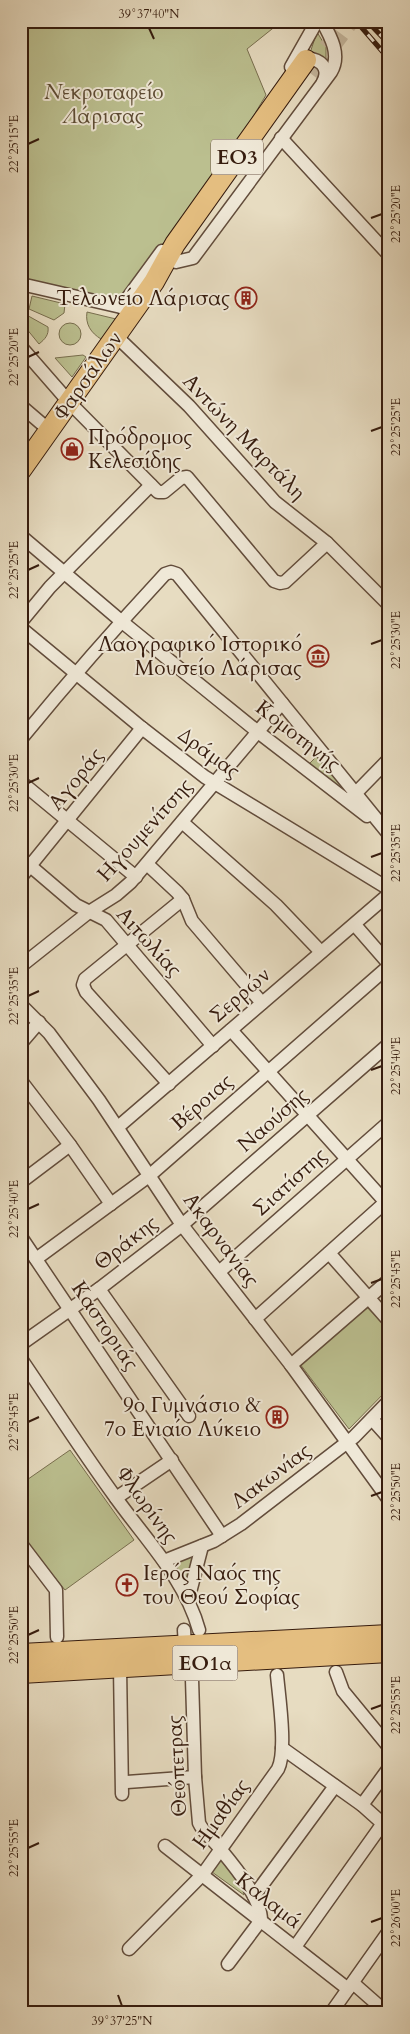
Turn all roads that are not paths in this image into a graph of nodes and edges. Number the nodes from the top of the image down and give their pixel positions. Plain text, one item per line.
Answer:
1 (317, 21) edge
2 (322, 21) edge
3 (308, 70) junction
4 (282, 138) junction
5 (389, 255) edge
6 (173, 258) junction
7 (21, 284) edge
8 (129, 306) junction
9 (116, 336) junction
10 (21, 347) edge
11 (69, 402) junction
12 (21, 406) edge
13 (49, 430) junction
14 (21, 470) edge
15 (151, 485) junction
16 (21, 536) edge
17 (328, 543) junction
18 (65, 572) junction
19 (389, 605) edge
20 (121, 621) junction
21 (21, 622) edge
22 (21, 628) edge
23 (76, 673) junction
24 (282, 703) junction
25 (142, 728) junction
26 (258, 732) junction
27 (21, 739) edge
28 (386, 768) edge
29 (21, 782) edge
30 (214, 784) junction
31 (352, 796) junction
32 (68, 821) junction
33 (182, 822) junction
34 (388, 833) edge
35 (26, 862) edge
36 (147, 864) junction
37 (21, 877) edge
38 (136, 877) junction
39 (389, 889) edge
40 (389, 894) edge
41 (183, 899) junction
42 (89, 912) junction
43 (355, 925) junction
44 (128, 945) junction
45 (321, 952) junction
46 (389, 965) edge
47 (21, 966) edge
48 (262, 1003) junction
49 (21, 1005) edge
50 (40, 1022) junction
51 (231, 1030) junction
52 (21, 1043) edge
53 (389, 1044) edge
54 (213, 1046) junction
55 (268, 1071) junction
56 (21, 1081) edge
57 (168, 1084) junction
58 (308, 1115) junction
59 (389, 1122) edge
60 (118, 1127) junction
61 (70, 1146) junction
62 (347, 1159) junction
63 (149, 1176) junction
64 (21, 1182) edge
65 (388, 1202) edge
66 (111, 1204) junction
67 (182, 1225) junction
68 (21, 1237) edge
69 (329, 1253) junction
70 (36, 1259) junction
71 (219, 1272) junction
72 (389, 1280) edge
73 (99, 1290) junction
74 (368, 1298) junction
75 (70, 1310) junction
76 (255, 1319) junction
77 (389, 1320) edge
78 (21, 1344) edge
79 (21, 1359) edge
80 (291, 1365) junction
81 (389, 1401) edge
82 (189, 1416) dead end
83 (372, 1419) junction
84 (389, 1438) edge
85 (347, 1443) junction
86 (172, 1460) junction
87 (116, 1498) junction
88 (389, 1500) edge
89 (222, 1536) junction
90 (21, 1544) edge
91 (202, 1546) junction
92 (164, 1561) junction
93 (188, 1600) junction
94 (199, 1630) dead end
95 (389, 1635) edge
96 (57, 1636) dead end
97 (389, 1652) edge
98 (21, 1654) edge
99 (336, 1672) dead end
100 (21, 1673) edge
101 (120, 1674) junction
102 (277, 1675) dead end
103 (192, 1679) dead end
104 (389, 1747) edge
105 (282, 1748) junction
106 (389, 1768) edge
107 (195, 1777) junction
108 (127, 1782) dead end
109 (335, 1786) junction
110 (122, 1794) dead end
111 (362, 1805) junction
112 (164, 1846) dead end
113 (220, 1848) junction
114 (203, 1874) junction
115 (254, 1896) junction
116 (261, 1920) junction
117 (389, 1931) edge
118 (385, 1946) edge
119 (295, 1948) junction
120 (129, 1949) dead end
121 (228, 1964) dead end
122 (351, 1986) junction
123 (331, 2013) edge
124 (387, 2013) edge

1 - 3 street
2 - 3 street
3 - 4 street
3 - 6 main road, ΕΟ3
3 - 8 street
4 - 5 street
4 - 6 street
6 - 8 main road, Φαρσάλων / ΕΟ3
7 - 8 street
8 - 9 main road, Φαρσάλων / ΕΟ3
9 - 11 main road, Φαρσάλων / ΕΟ3
9 - 17 street, Αντώνη Μαρτάλη
10 - 11 street
11 - 13 main road, Φαρσάλων / ΕΟ3
11 - 15 street
12 - 13 street
13 - 14 main road, Φαρσάλων / ΕΟ3
15 - 17 street
15 - 18 street
16 - 18 street, Κομοτηνής
17 - 19 street, Αντώνη Μαρτάλη
18 - 20 street, Κομοτηνής
18 - 21 street
20 - 23 street
20 - 24 street
20 - 26 street, Κομοτηνής
22 - 23 street, Δράμας
23 - 25 street, Δράμας
23 - 27 street
24 - 26 street, Ηγουμενίτσης
24 - 31 street
25 - 30 street, Δράμας
25 - 32 street, Αγοράς
26 - 30 street, Ηγουμενίτσης
26 - 31 street, Κομοτηνής
28 - 31 street
29 - 32 street
30 - 33 street, Ηγουμενίτσης
30 - 39 street, Δράμας
31 - 34 street, Κομοτηνής
32 - 35 street, Αγοράς
32 - 38 street
33 - 36 street, Ηγουμενίτσης
33 - 45 street
35 - 37 street, Αγοράς
35 - 42 street, Αιτωλίας
36 - 38 street, Ηγουμενίτσης
36 - 41 street
38 - 42 street, Ηγουμενίτσης
40 - 43 street, Σερρών
41 - 44 street
41 - 48 street
42 - 44 street, Αιτωλίας
42 - 47 street, Ηγουμενίτσης
43 - 45 street, Σερρών
43 - 46 street
44 - 54 street, Αιτωλίας
44 - 57 street
45 - 48 street, Σερρών
46 - 55 street, Βέροιας
48 - 51 street, Σερρών
49 - 50 street, Ακαρνανίας
50 - 52 street
50 - 60 street, Ακαρνανίας
51 - 54 street, Σερρών
51 - 55 street
53 - 58 street, Ναούσης
54 - 57 street, Σερρών
55 - 58 street
55 - 63 street, Βέροιας
56 - 61 street
57 - 60 street, Σερρών
58 - 62 street
58 - 67 street, Ναούσης
59 - 62 street, Σιατίστης
60 - 63 street, Ακαρνανίας
61 - 64 street
61 - 66 street
62 - 65 street
62 - 71 street, Σιατίστης
63 - 66 street, Βέροιας
63 - 67 street, Ακαρνανίας
65 - 69 street
66 - 70 street, Βέροιας
67 - 71 street, Ακαρνανίας
67 - 73 street, Θράκης
68 - 70 street, Καστοριάς
69 - 74 street
69 - 76 street
70 - 75 street, Καστοριάς
71 - 76 street, Ακαρνανίας
72 - 74 street
73 - 75 street, Θράκης
73 - 82 street
74 - 77 street
74 - 80 street
75 - 78 street, Θράκης
75 - 86 street, Καστοριάς
76 - 80 street, Ακαρνανίας
79 - 87 street, Φλωρίνης
80 - 85 street, Ακαρνανίας
81 - 83 street, Λακωνίας
83 - 84 street
83 - 85 street, Λακωνίας
85 - 88 street, Ακαρνανίας
85 - 89 street, Λακωνίας
86 - 87 street
86 - 89 street, Καστοριάς
87 - 92 street, Φλωρίνης
89 - 91 street, Λακωνίας
90 - 96 street
91 - 92 street, Λακωνίας
91 - 93 street
92 - 93 street, Φλωρίνης
93 - 94 street, Φλωρίνης
95 - 98 main road, ΕΟ1α
97 - 101 main road, ΕΟ1α
99 - 104 street
100 - 101 main road, ΕΟ1α
101 - 110 street
102 - 105 street, Ημαθίας
103 - 107 street, Θεόπετρας
105 - 109 street
105 - 113 street, Ημαθίας
106 - 111 street
107 - 108 street
107 - 113 street, Θεόπετρας
109 - 111 street
109 - 115 street
111 - 119 street
112 - 114 street, Καλαμά
113 - 114 street, Ημαθίας
113 - 115 street, Θεόπετρας
114 - 116 street, Καλαμά
114 - 120 street, Ημαθίας
115 - 116 street, Θεόπετρας
116 - 119 street, Καλαμά
116 - 121 street
117 - 118 street
118 - 122 street
119 - 122 street, Καλαμά
122 - 123 street
122 - 124 street, Καλαμά

